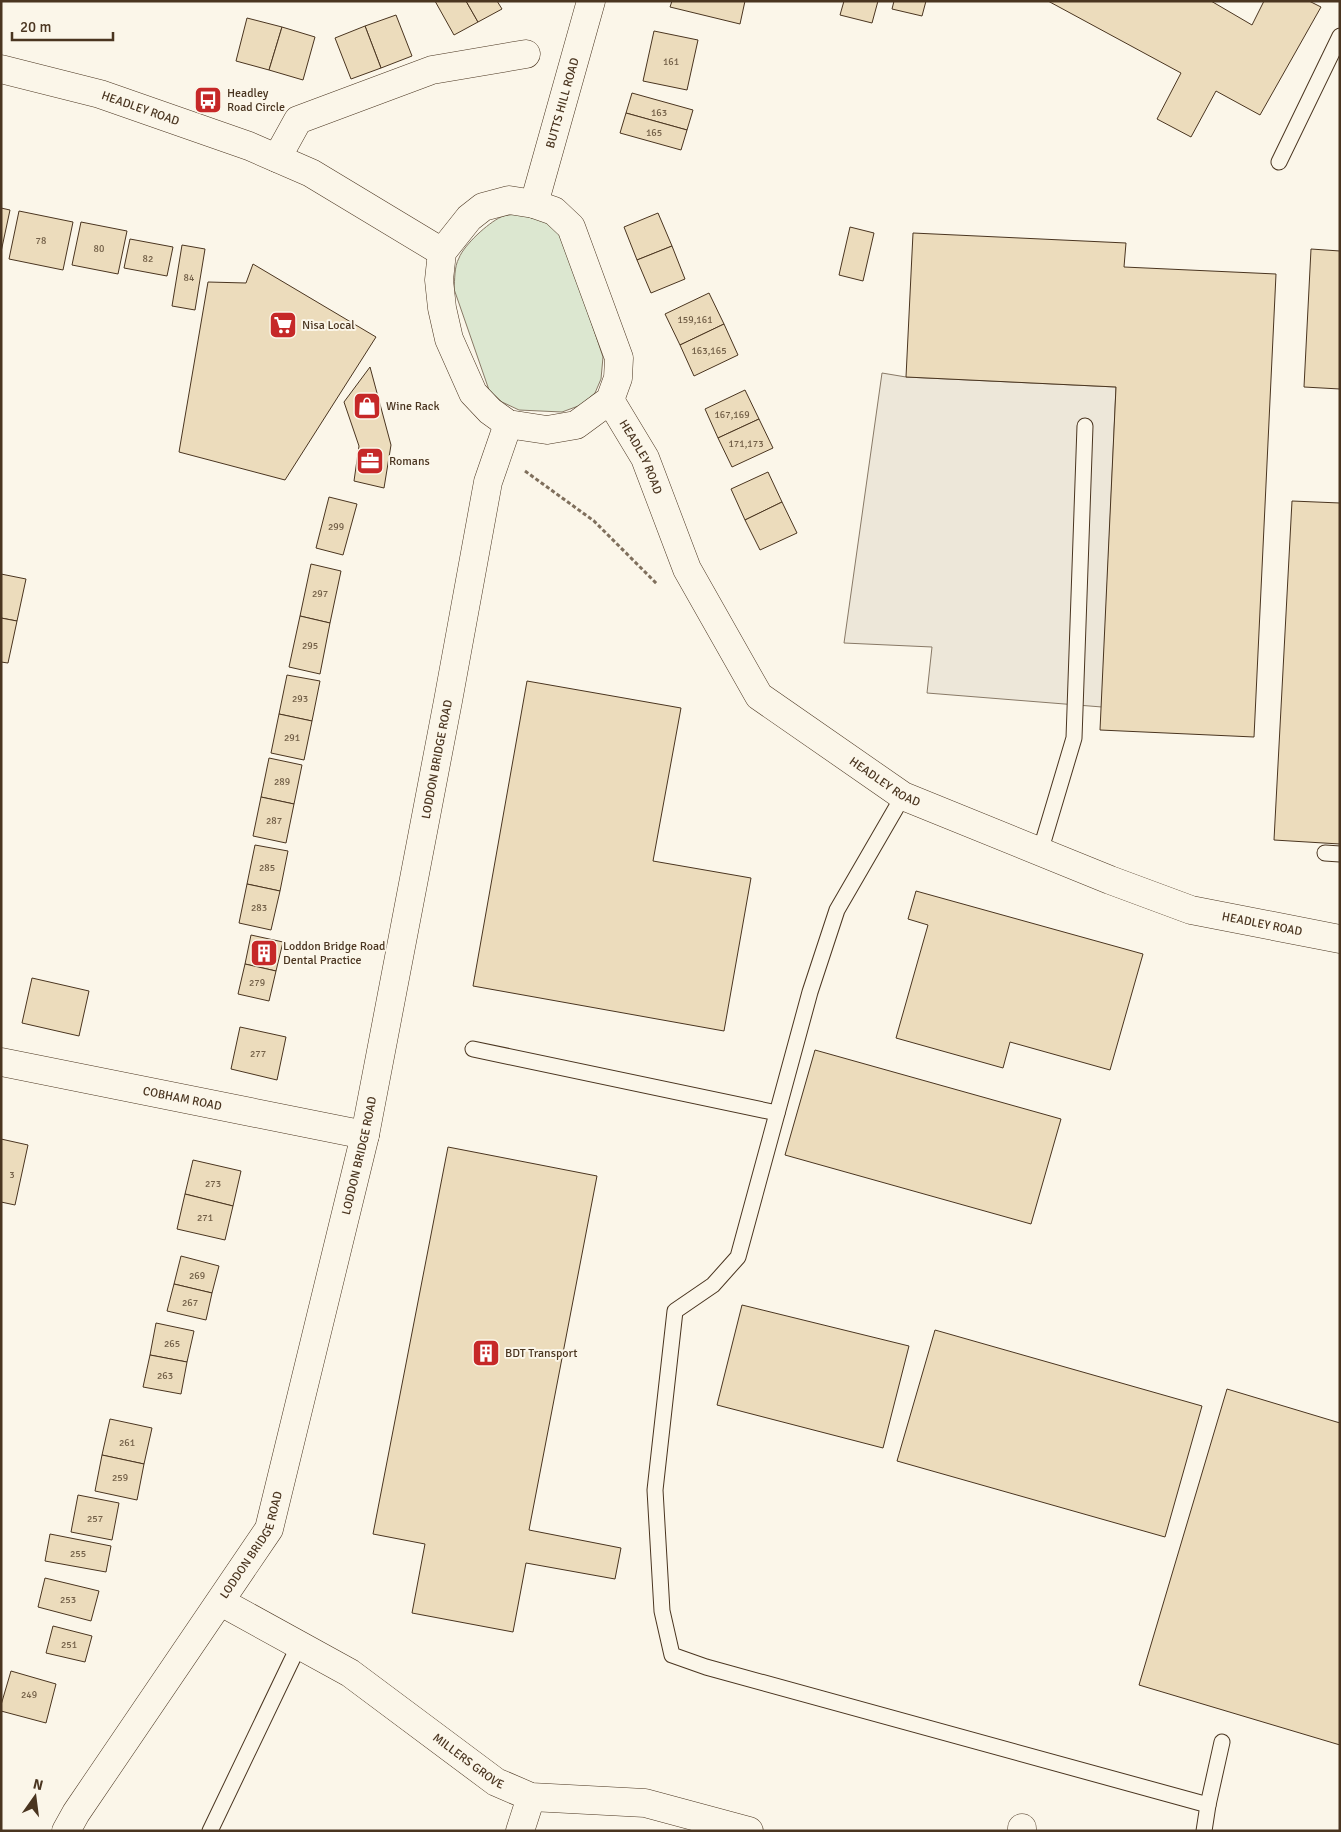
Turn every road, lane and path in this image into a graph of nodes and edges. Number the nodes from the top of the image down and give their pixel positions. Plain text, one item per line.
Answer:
1 (591, 1) edge
2 (1340, 36) edge
3 (526, 54) dead end
4 (1, 69) edge
5 (277, 158) junction
6 (1279, 162) dead end
7 (534, 204) junction
8 (442, 252) junction
9 (610, 400) junction
10 (508, 424) junction
11 (1085, 426) dead end
12 (497, 451) junction
13 (658, 584) dead end
14 (903, 796) junction
15 (1040, 852) junction
16 (1340, 940) edge
17 (474, 1050) dead end
18 (1, 1062) edge
19 (777, 1113) junction
20 (365, 1134) junction
21 (221, 1602) junction
22 (299, 1645) junction
23 (1222, 1742) dead end
24 (531, 1797) junction
25 (1208, 1806) junction
26 (66, 1831) edge
27 (210, 1831) edge
28 (520, 1831) edge
29 (749, 1831) edge
30 (1204, 1831) edge

1 - 7 street, BUTTS HILL ROAD
2 - 6 lane
3 - 5 street
4 - 5 street, HEADLEY ROAD
5 - 8 street, HEADLEY ROAD
7 - 8 street
7 - 9 street
8 - 10 street
9 - 10 street
9 - 14 street, HEADLEY ROAD
10 - 12 street, LODDON BRIDGE ROAD
11 - 15 lane
12 - 13 path
12 - 20 street, LODDON BRIDGE ROAD
14 - 15 street, HEADLEY ROAD
14 - 19 lane
15 - 16 street, HEADLEY ROAD
17 - 19 lane
18 - 20 street, COBHAM ROAD
19 - 25 lane
20 - 21 street, LODDON BRIDGE ROAD
21 - 22 street, MILLERS GROVE
21 - 26 street, LODDON BRIDGE ROAD
22 - 24 street, MILLERS GROVE
22 - 27 lane
23 - 25 lane
24 - 28 street
24 - 29 street, MILLERS GROVE
25 - 30 lane

